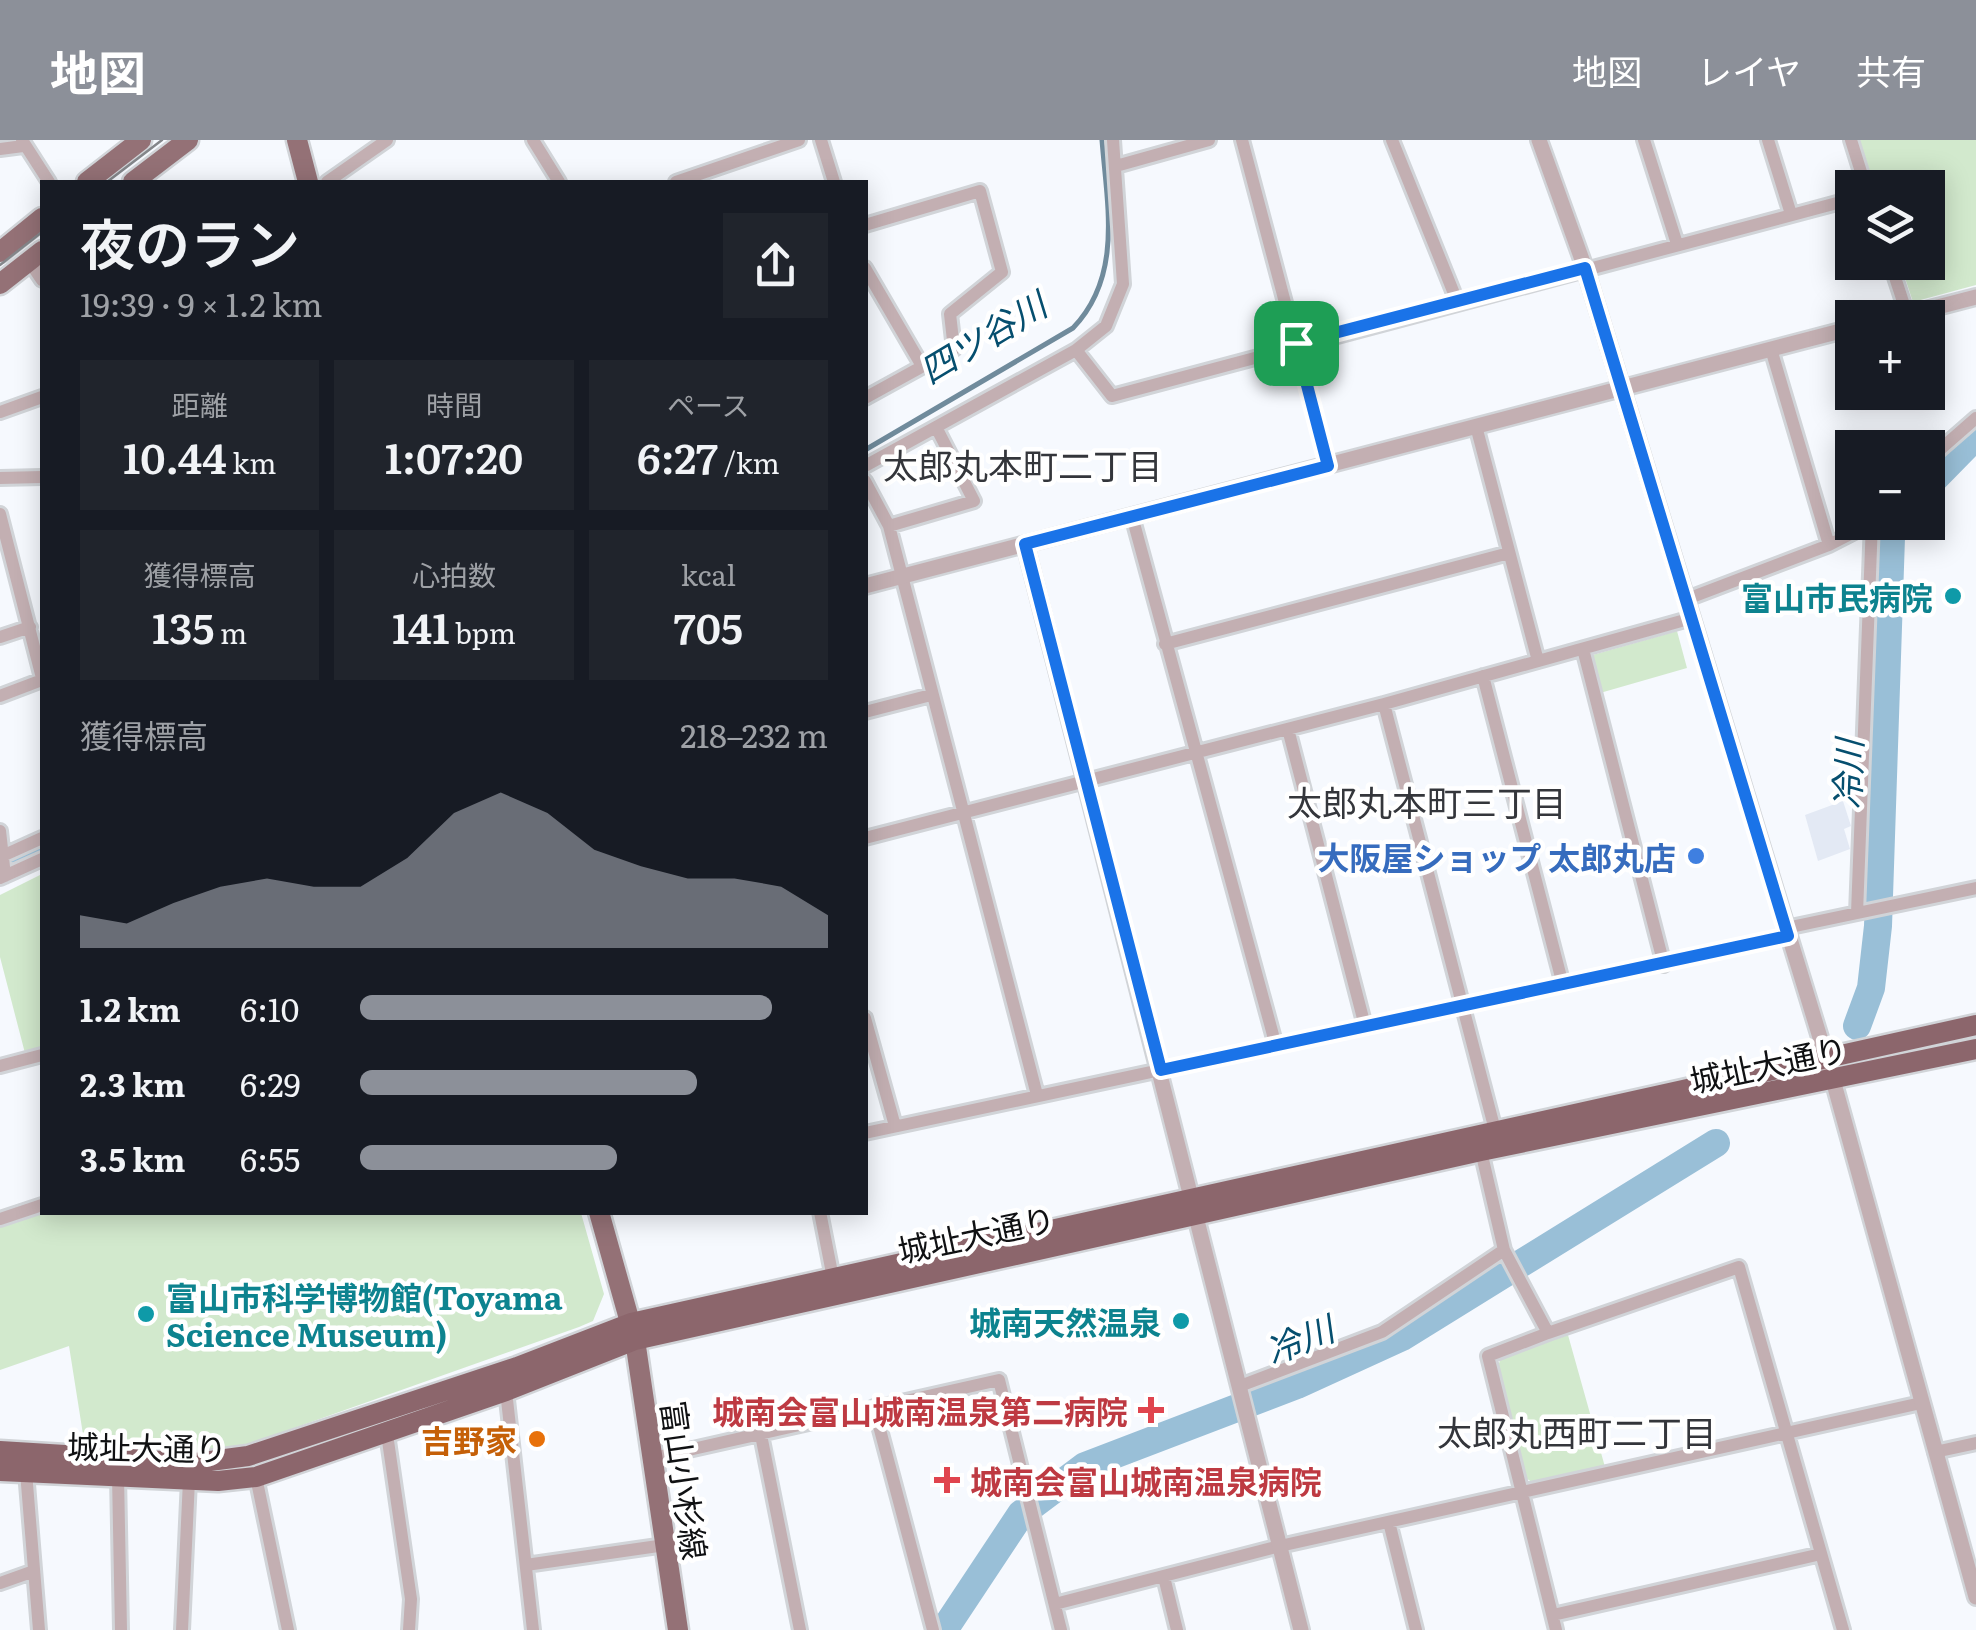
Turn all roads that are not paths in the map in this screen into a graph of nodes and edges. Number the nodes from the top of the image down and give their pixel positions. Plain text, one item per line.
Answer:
1 (141, 140) edge
2 (188, 140) edge
3 (297, 140) edge
4 (388, 140) edge
5 (533, 140) edge
6 (799, 140) edge
7 (821, 140) edge
8 (1113, 140) edge
9 (1208, 140) edge
10 (1242, 140) edge
11 (1392, 140) edge
12 (1539, 140) edge
13 (1644, 140) edge
14 (1768, 140) edge
15 (1851, 140) edge
16 (23, 143) edge
17 (0, 149) edge
18 (1116, 166) junction
19 (1860, 170) edge
20 (48, 180) edge
21 (91, 180) edge
22 (137, 180) edge
23 (307, 180) edge
24 (330, 180) edge
25 (557, 180) edge
26 (682, 180) edge
27 (833, 180) edge
28 (1835, 203) edge
29 (1792, 214) junction
30 (40, 220) edge
31 (868, 223) edge
32 (1678, 244) junction
33 (0, 252) edge
34 (36, 256) edge
35 (1585, 268) junction
36 (868, 274) edge
37 (0, 284) edge
38 (878, 293) junction
39 (1976, 297) edge
40 (868, 298) edge
41 (1457, 301) junction
42 (1945, 305) edge
43 (1835, 332) edge
44 (1296, 343) junction
45 (1772, 349) junction
46 (1076, 350) junction
47 (922, 366) junction
48 (1622, 387) junction
49 (868, 396) edge
50 (40, 398) edge
51 (0, 412) edge
52 (1976, 418) edge
53 (1476, 426) junction
54 (936, 427) junction
55 (1945, 445) edge
56 (868, 464) edge
57 (1328, 466) junction
58 (40, 476) edge
59 (0, 478) edge
60 (868, 487) edge
61 (0, 514) edge
62 (1132, 516) junction
63 (889, 526) junction
64 (1840, 540) edge
65 (1871, 540) edge
66 (1025, 544) junction
67 (1829, 546) junction
68 (1509, 553) junction
69 (900, 577) junction
70 (868, 585) edge
71 (1687, 599) junction
72 (1692, 618) junction
73 (30, 627) junction
74 (0, 637) edge
75 (1165, 644) junction
76 (1582, 648) junction
77 (1538, 661) junction
78 (40, 670) edge
79 (1483, 676) junction
80 (40, 680) edge
81 (931, 695) junction
82 (0, 696) edge
83 (1384, 704) junction
84 (868, 711) edge
85 (1288, 729) junction
86 (1196, 752) junction
87 (1087, 780) junction
88 (962, 813) junction
89 (0, 831) edge
90 (868, 837) edge
91 (40, 839) edge
92 (2, 856) edge
93 (40, 859) edge
94 (2, 877) edge
95 (1976, 888) edge
96 (1857, 913) junction
97 (1787, 932) junction
98 (1664, 965) junction
99 (1563, 985) junction
100 (1463, 1006) junction
101 (1976, 1025) edge
102 (1365, 1026) junction
103 (868, 1029) edge
104 (1276, 1046) junction
105 (1976, 1049) edge
106 (40, 1056) edge
107 (1826, 1058) junction
108 (0, 1066) edge
109 (1161, 1070) junction
110 (1833, 1080) junction
111 (1037, 1095) junction
112 (895, 1126) junction
113 (868, 1132) edge
114 (1496, 1134) junction
115 (1482, 1151) junction
116 (40, 1206) edge
117 (1195, 1206) junction
118 (600, 1215) edge
119 (821, 1215) edge
120 (0, 1219) edge
121 (1504, 1250) junction
122 (832, 1278) junction
123 (633, 1331) junction
124 (1548, 1334) junction
125 (506, 1391) junction
126 (1241, 1391) junction
127 (1921, 1403) junction
128 (874, 1407) junction
129 (1788, 1431) junction
130 (387, 1434) junction
131 (761, 1435) junction
132 (1976, 1443) edge
133 (0, 1451) edge
134 (1935, 1452) junction
135 (652, 1458) junction
136 (0, 1470) edge
137 (26, 1472) junction
138 (118, 1476) junction
139 (256, 1477) junction
140 (189, 1480) junction
141 (1522, 1492) junction
142 (1389, 1522) junction
143 (665, 1545) junction
144 (1280, 1546) junction
145 (1822, 1554) junction
146 (526, 1565) junction
147 (34, 1570) junction
148 (1164, 1577) junction
149 (0, 1583) edge
150 (1976, 1597) edge
151 (1056, 1604) junction
152 (1552, 1614) junction
153 (39, 1630) edge
154 (121, 1630) edge
155 (182, 1630) edge
156 (288, 1630) edge
157 (409, 1630) edge
158 (533, 1630) edge
159 (678, 1630) edge
160 (800, 1630) edge
161 (933, 1630) edge
162 (1062, 1630) edge
163 (1177, 1630) edge
164 (1301, 1630) edge
165 (1416, 1630) edge
166 (1556, 1630) edge
167 (1842, 1630) edge

1 - 21 main road
2 - 22 main road
3 - 23 main road
4 - 24 street
5 - 25 street
6 - 26 street
7 - 27 street
8 - 18 street
9 - 18 street
10 - 44 street
11 - 41 street
12 - 35 street
13 - 32 street
14 - 29 street
15 - 19 street
16 - 17 street
16 - 20 street
18 - 46 street
28 - 29 street
29 - 32 street
30 - 33 main road
31 - 47 street
32 - 35 street
34 - 37 main road
35 - 41 street
35 - 48 street
36 - 38 street
38 - 40 street
38 - 47 street
39 - 42 street
41 - 44 street
43 - 45 street
44 - 46 street
44 - 57 street
45 - 48 street
45 - 67 street
46 - 54 street
47 - 49 street
48 - 53 street
48 - 71 street
50 - 51 street
52 - 55 street
53 - 57 street
53 - 68 street
54 - 56 street
54 - 63 street
57 - 62 street
58 - 59 street
60 - 63 street
61 - 73 street
62 - 66 street
62 - 75 street
63 - 69 street
64 - 67 street
65 - 96 street
66 - 69 street
66 - 87 street
67 - 71 street
68 - 75 street
68 - 77 street
69 - 70 street
69 - 81 street
71 - 72 street
72 - 76 street
72 - 97 street
73 - 74 street
73 - 78 street
75 - 86 street
76 - 77 street
76 - 98 street
77 - 79 street
79 - 83 street
79 - 99 street
80 - 82 street
81 - 84 street
81 - 88 street
83 - 85 street
83 - 100 street
85 - 86 street
85 - 102 street
86 - 87 street
86 - 104 street
87 - 88 street
87 - 109 street
88 - 90 street
88 - 111 street
89 - 92 street
91 - 92 street
92 - 94 street
93 - 94 street
95 - 96 street
96 - 97 street
97 - 98 street
97 - 107 street
98 - 99 street
99 - 100 street
100 - 102 street
100 - 114 street
101 - 107 highway, 城址大通り
102 - 104 street
103 - 112 street
104 - 109 street
105 - 110 highway, 城址大通り
106 - 108 street
107 - 110 street
107 - 114 highway, 城址大通り
109 - 111 street
109 - 117 street
110 - 115 highway, 城址大通り
110 - 127 street
111 - 112 street
112 - 113 street
114 - 117 highway, 城址大通り
115 - 117 highway, 城址大通り
115 - 121 street
116 - 120 street
117 - 122 highway, 城址大通り
117 - 123 highway, 城址大通り
117 - 126 street
118 - 123 main road, 富山小杉線
119 - 122 street
121 - 124 street
121 - 126 street
122 - 123 highway, 城址大通り
123 - 125 highway, 城址大通り
123 - 133 highway, 城址大通り
123 - 135 main road, 富山小杉線
124 - 129 street
124 - 141 street
125 - 130 highway, 城址大通り
125 - 146 street
126 - 144 street
127 - 129 street
127 - 134 street
128 - 131 street
128 - 151 street
128 - 161 street
129 - 141 street
129 - 145 street
130 - 139 highway, 城址大通り
130 - 157 street
131 - 135 street
131 - 160 street
132 - 134 street
134 - 150 street
135 - 143 main road, 富山小杉線
136 - 137 highway, 城址大通り
137 - 138 highway, 城址大通り
137 - 147 street
138 - 140 highway, 城址大通り
138 - 154 street
139 - 140 highway, 城址大通り
139 - 156 street
140 - 155 street
141 - 142 street
141 - 152 street
142 - 144 street
142 - 165 street
143 - 146 street
143 - 159 main road, 富山小杉線
144 - 148 street
144 - 164 street
145 - 152 street
145 - 167 street
146 - 158 street
147 - 149 street
147 - 153 street
148 - 151 street
148 - 163 street
151 - 162 street
152 - 166 street

